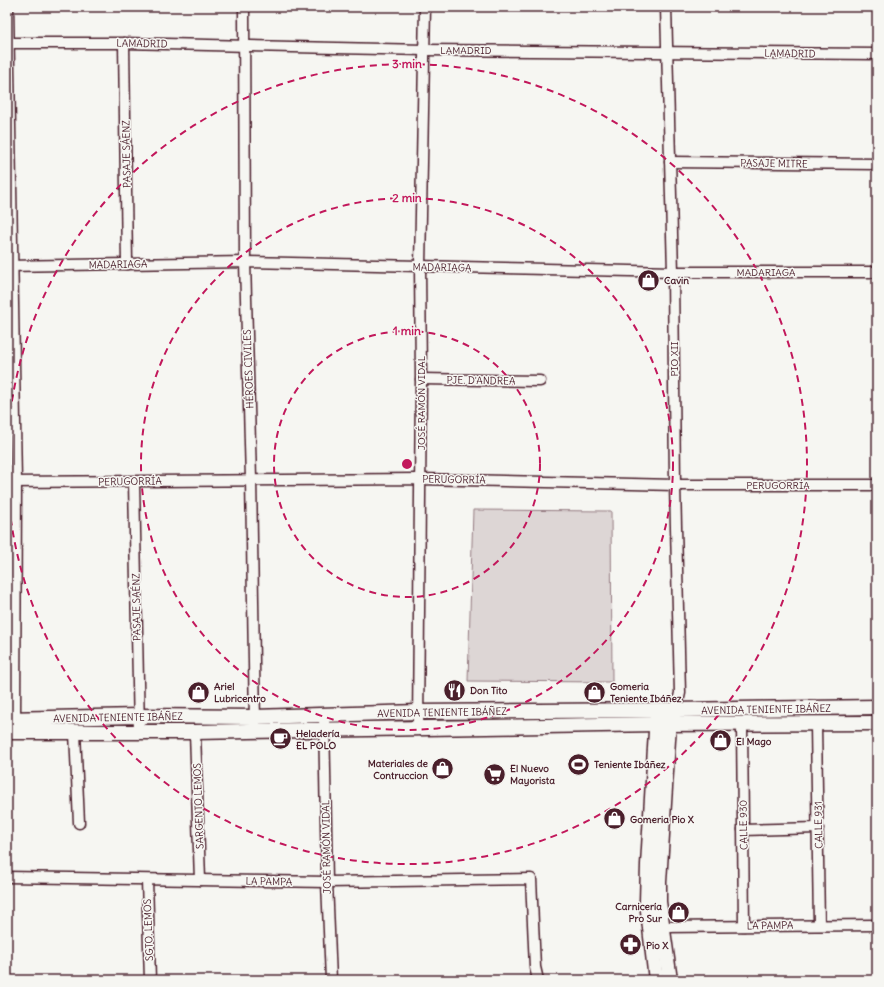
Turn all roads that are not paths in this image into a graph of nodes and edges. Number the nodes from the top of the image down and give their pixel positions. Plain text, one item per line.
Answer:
1 (8, 7) edge
2 (244, 7) edge
3 (424, 7) edge
4 (666, 7) edge
5 (8, 43) edge
6 (124, 43) junction
7 (245, 45) junction
8 (424, 50) junction
9 (668, 51) junction
10 (877, 54) edge
11 (670, 162) junction
12 (877, 164) edge
13 (245, 262) junction
14 (128, 264) junction
15 (10, 266) edge
16 (420, 266) junction
17 (673, 272) junction
18 (877, 272) edge
19 (421, 379) junction
20 (540, 380) dead end
21 (421, 479) junction
22 (251, 480) junction
23 (12, 482) edge
24 (134, 482) junction
25 (675, 485) junction
26 (877, 485) edge
27 (877, 707) edge
28 (676, 710) junction
29 (418, 712) junction
30 (324, 715) junction
31 (138, 716) junction
32 (661, 719) junction
33 (877, 723) edge
34 (255, 724) junction
35 (742, 724) junction
36 (816, 724) junction
37 (11, 726) edge
38 (418, 727) junction
39 (324, 729) junction
40 (76, 732) junction
41 (139, 732) junction
42 (195, 732) junction
43 (80, 823) dead end
44 (818, 828) junction
45 (743, 830) junction
46 (7, 877) edge
47 (146, 880) junction
48 (200, 880) junction
49 (327, 882) junction
50 (819, 925) junction
51 (877, 925) edge
52 (744, 926) junction
53 (663, 927) junction
54 (150, 980) edge
55 (330, 980) edge
56 (538, 980) edge
57 (656, 980) edge
58 (670, 980) edge

1 - 5 street
2 - 7 street, HÉROES CIVILES
3 - 8 street, JOSÉ RAMÓN VIDAL
4 - 9 street, PIO XII
5 - 6 street, LAMADRID
5 - 15 street
6 - 7 street, LAMADRID
6 - 14 street, PASAJE SÁENZ
7 - 8 street, LAMADRID
7 - 13 street, HÉROES CIVILES
8 - 9 street, LAMADRID
8 - 16 street, JOSÉ RAMÓN VIDAL
9 - 10 street, LAMADRID
9 - 11 street, PIO XII
11 - 12 street, PASAJE MITRE
11 - 17 street, PIO XII
13 - 14 street, MADARIAGA
13 - 16 street, MADARIAGA
13 - 22 street, HÉROES CIVILES
14 - 15 street, MADARIAGA
15 - 23 street
16 - 17 street, MADARIAGA
16 - 19 street, JOSÉ RAMÓN VIDAL
17 - 18 street, MADARIAGA
17 - 25 street, PIO XII
19 - 20 street, PJE. D'ANDREA
19 - 21 street, JOSÉ RAMÓN VIDAL
21 - 22 street, PERUGORRÍA
21 - 25 street, PERUGORRÍA
21 - 29 street, JOSÉ RAMÓN VIDAL
22 - 24 street, PERUGORRÍA
22 - 34 street, HÉROES CIVILES
23 - 24 street, PERUGORRÍA
23 - 37 street
24 - 31 street, PASAJE SAÉNZ
25 - 26 street, PERUGORRÍA
25 - 28 street, PIO XII
27 - 28 main road, AVENIDA TENIENTE IBÁÑEZ
28 - 32 main road, AVENIDA TENIENTE IBÁÑEZ
29 - 30 main road, AVENIDA TENIENTE IBÁÑEZ
29 - 32 main road, AVENIDA TENIENTE IBÁÑEZ
29 - 38 street, JOSÉ RAMÓN VIDAL
30 - 34 main road, AVENIDA TENIENTE IBÁÑEZ
30 - 39 street, JOSÉ RAMÓN VIDAL
31 - 34 main road, AVENIDA TENIENTE IBÁÑEZ
31 - 37 main road, AVENIDA TENIENTE IBÁÑEZ
31 - 41 street, PASAJE SAÉNZ
32 - 35 main road, AVENIDA TENIENTE IBÁÑEZ
32 - 38 main road, AVENIDA TENIENTE IBÁÑEZ
32 - 53 main road
32 - 57 main road
33 - 36 main road, AVENIDA TENIENTE IBÁÑEZ
34 - 39 main road, AVENIDA TENIENTE IBÁÑEZ
34 - 42 main road, AVENIDA TENIENTE IBÁÑEZ
35 - 36 main road, AVENIDA TENIENTE IBÁÑEZ
35 - 45 street, CALLE 930
36 - 44 street, CALLE 931
37 - 40 main road, AVENIDA TENIENTE IBÁÑEZ
38 - 39 main road, AVENIDA TENIENTE IBÁÑEZ
39 - 49 street, JOSÉ RAMÓN VIDAL
40 - 41 main road, AVENIDA TENIENTE IBÁÑEZ
40 - 43 street
41 - 42 main road, AVENIDA TENIENTE IBÁÑEZ
42 - 48 street, SARGENTO LEMOS
44 - 45 street
44 - 50 street, CALLE 931
45 - 52 street, CALLE 930
46 - 47 street, LA PAMPA
47 - 48 street, LA PAMPA
47 - 54 street, SGTO. LEMOS
48 - 49 street, LA PAMPA
49 - 55 street, JOSÉ RAMÓN VIDAL
49 - 56 street, LA PAMPA
50 - 51 street, LA PAMPA
50 - 52 street, LA PAMPA
52 - 53 street, LA PAMPA
53 - 58 main road

